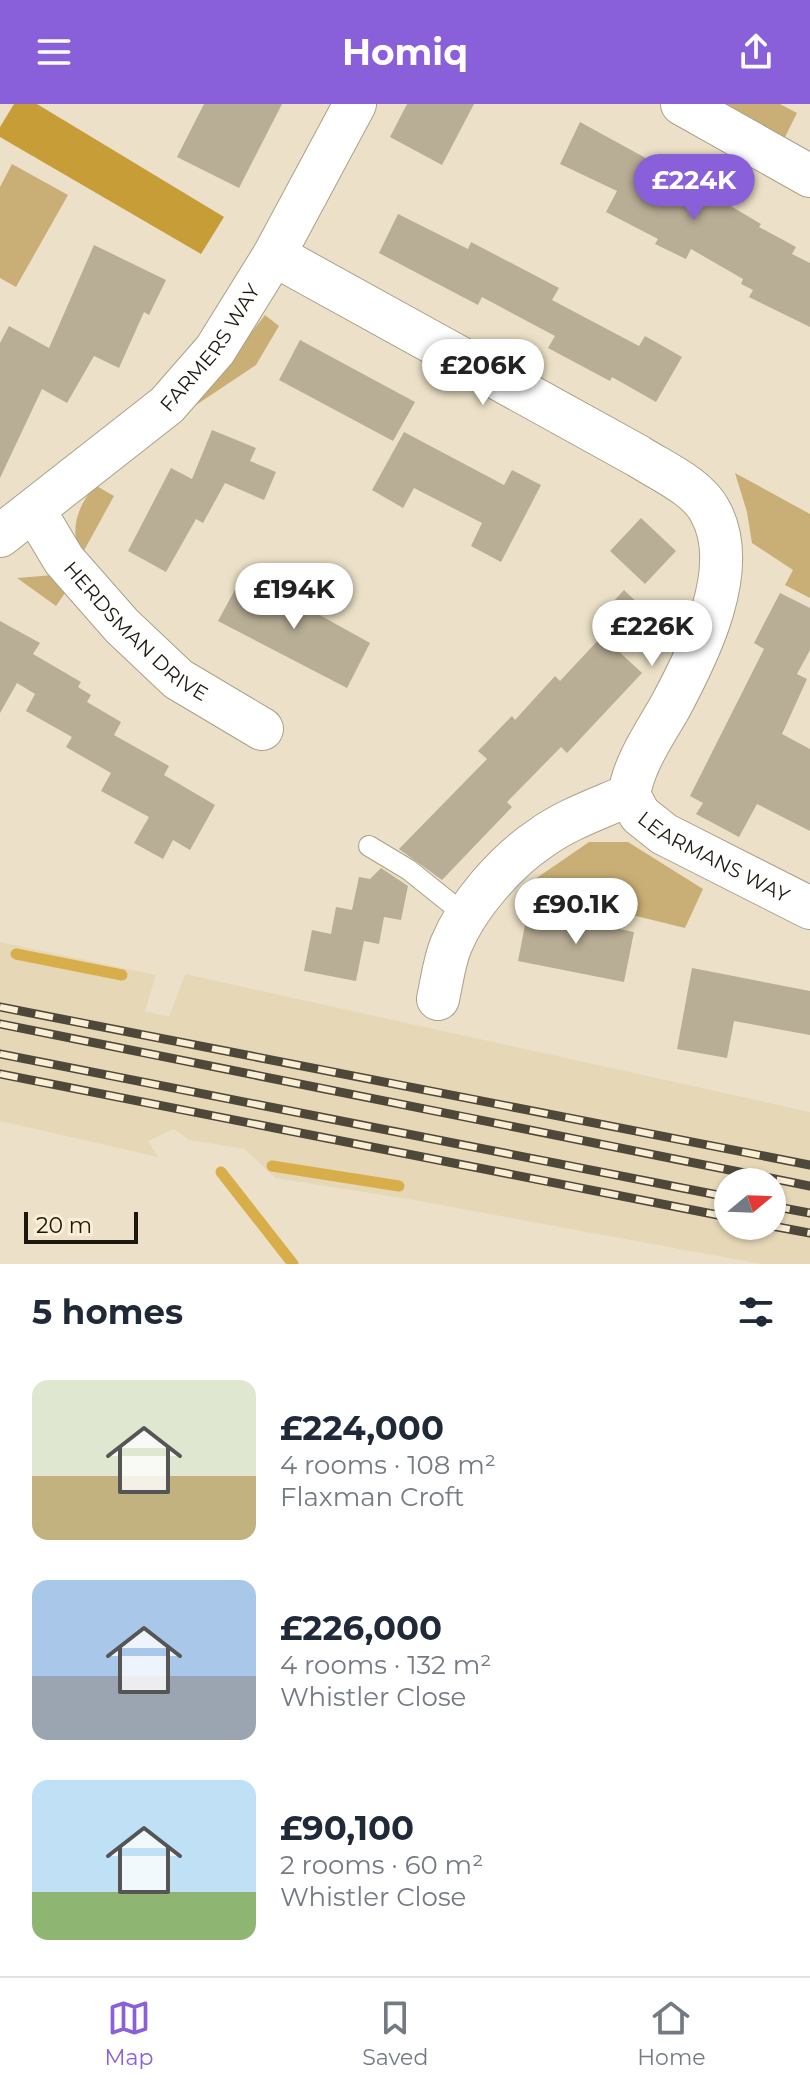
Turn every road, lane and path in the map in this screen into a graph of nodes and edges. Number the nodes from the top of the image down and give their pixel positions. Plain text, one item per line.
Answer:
1 (355, 104) edge
2 (682, 104) edge
3 (810, 176) edge
4 (274, 255) junction
5 (34, 510) junction
6 (0, 536) edge
7 (262, 729) dead end
8 (629, 795) junction
9 (369, 846) dead end
10 (810, 908) edge
11 (465, 915) junction
12 (438, 999) dead end

1 - 4 street, FARMERS WAY
2 - 3 street
4 - 5 street, FARMERS WAY
4 - 8 street
5 - 6 street, FARMERS WAY
5 - 7 street, HERDSMAN DRIVE
8 - 10 street, LEARMANS WAY
8 - 11 street
9 - 11 lane
11 - 12 street

